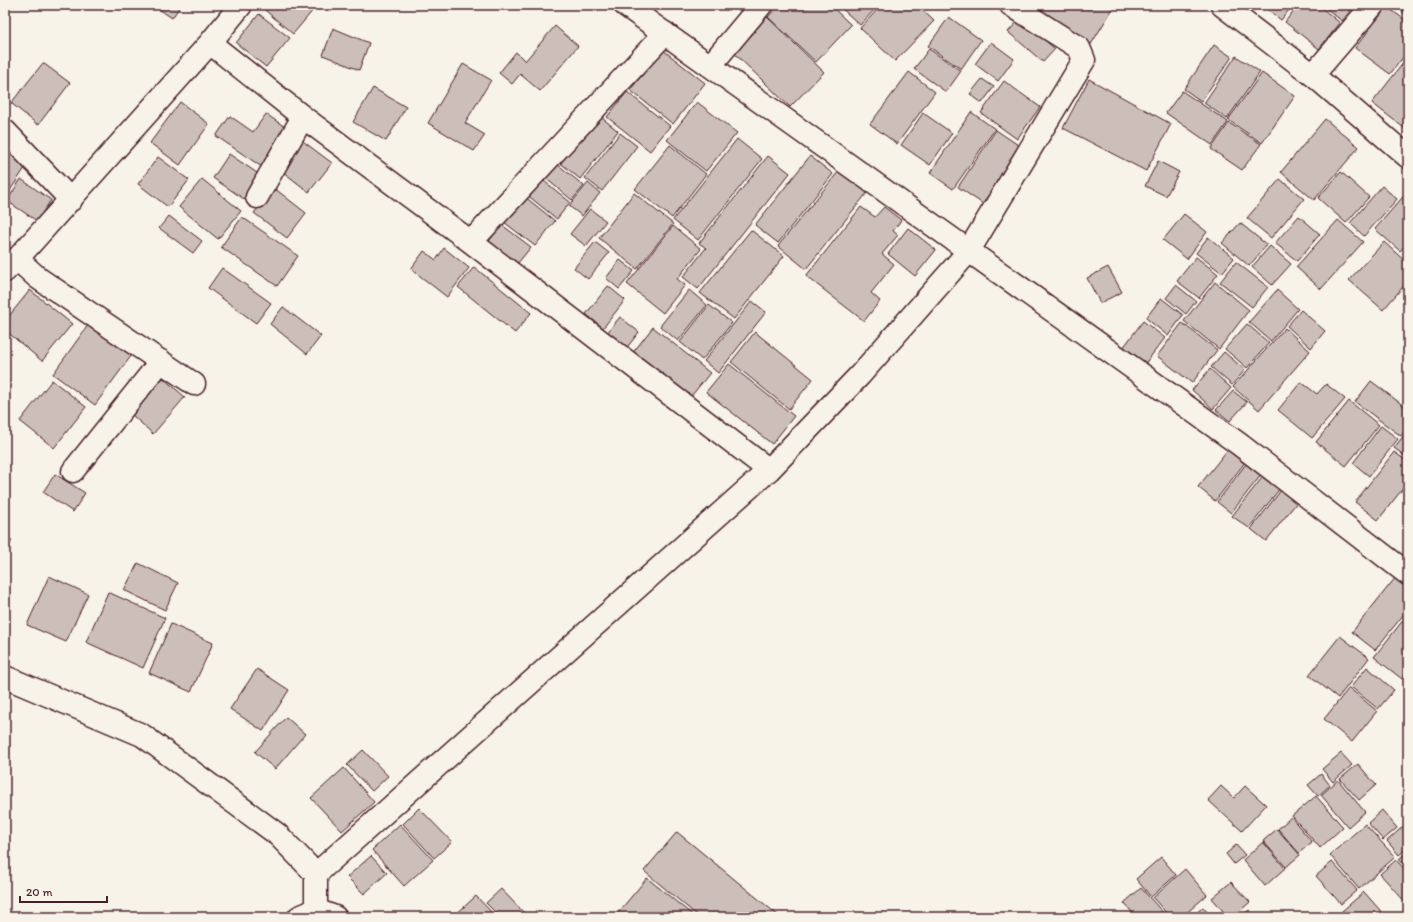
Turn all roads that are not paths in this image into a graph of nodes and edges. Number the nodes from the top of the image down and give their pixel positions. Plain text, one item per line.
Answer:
1 (241, 5) edge
2 (625, 5) edge
3 (761, 5) edge
4 (1011, 5) edge
5 (1222, 5) edge
6 (1373, 5) edge
7 (665, 33) junction
8 (210, 42) junction
9 (710, 66) junction
10 (1313, 75) junction
11 (303, 117) junction
12 (5, 131) edge
13 (1408, 157) edge
14 (257, 197) dead end
15 (71, 200) junction
16 (471, 242) junction
17 (968, 252) junction
18 (11, 265) edge
19 (161, 361) junction
20 (194, 384) dead end
21 (768, 470) junction
22 (73, 471) dead end
23 (1408, 574) edge
24 (5, 677) edge
25 (316, 874) junction
26 (317, 915) edge

1 - 8 street
2 - 7 street
3 - 9 street
4 - 17 street
5 - 10 street
6 - 10 street
7 - 9 street
7 - 16 street
8 - 11 street
8 - 15 street
9 - 17 street
10 - 13 street
11 - 14 street
11 - 16 street
12 - 15 street
15 - 18 street
16 - 21 street
17 - 21 street
17 - 23 street
18 - 19 street
19 - 20 street
19 - 22 street
21 - 25 street
24 - 25 street
25 - 26 street

